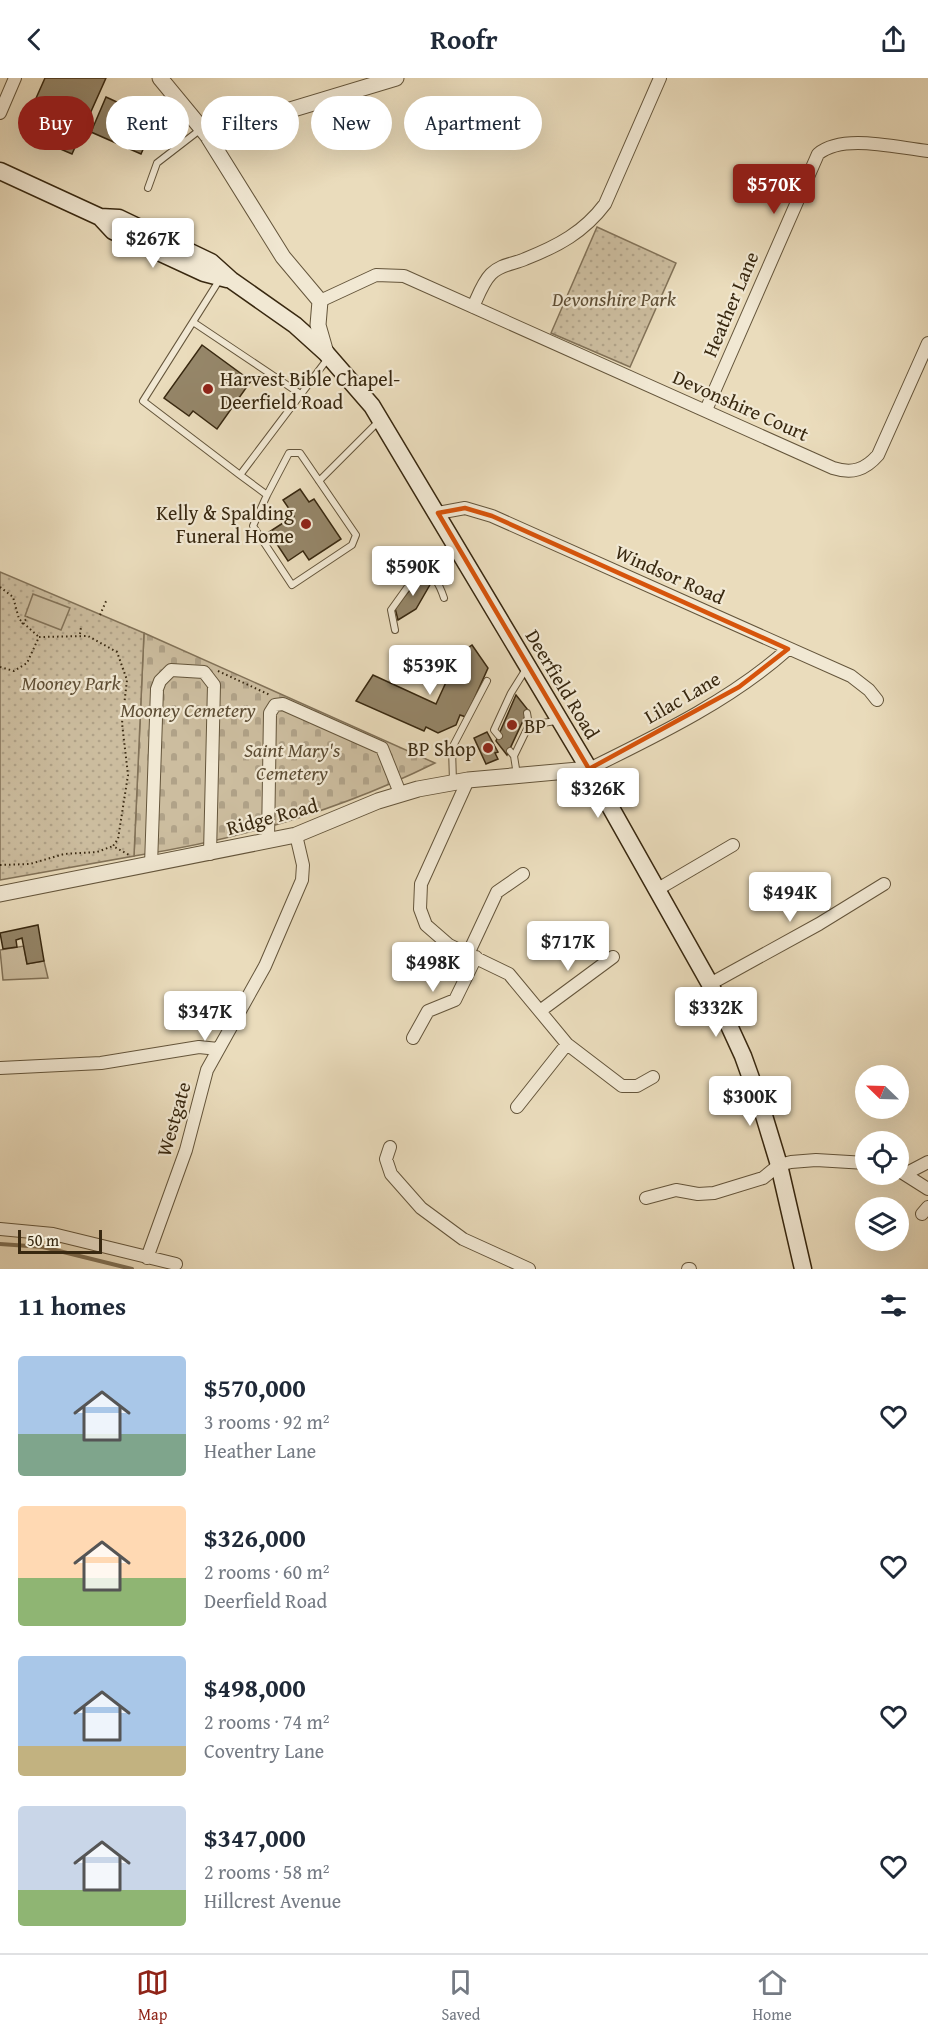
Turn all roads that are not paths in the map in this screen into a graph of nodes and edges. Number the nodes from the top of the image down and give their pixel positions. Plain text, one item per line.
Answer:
1 (15, 78) edge
2 (160, 78) edge
3 (396, 78) edge
4 (660, 78) edge
5 (299, 105) edge
6 (0, 113) edge
7 (201, 128) edge
8 (201, 134) edge
9 (215, 150) edge
10 (928, 151) edge
11 (0, 171) edge
12 (148, 188) dead end
13 (226, 279) junction
14 (320, 302) junction
15 (473, 307) junction
16 (193, 322) junction
17 (928, 343) edge
18 (328, 355) junction
19 (299, 393) junction
20 (706, 410) junction
21 (381, 420) junction
22 (240, 475) junction
23 (319, 481) junction
24 (267, 495) junction
25 (438, 513) junction
26 (444, 598) dead end
27 (395, 630) dead end
28 (788, 649) junction
29 (528, 666) junction
30 (487, 681) dead end
31 (877, 700) dead end
32 (505, 706) junction
33 (510, 712) dead end
34 (527, 713) dead end
35 (500, 718) junction
36 (560, 720) junction
37 (504, 724) dead end
38 (521, 726) dead end
39 (527, 729) junction
40 (499, 736) dead end
41 (589, 769) junction
42 (518, 776) junction
43 (460, 781) junction
44 (400, 793) junction
45 (296, 835) junction
46 (268, 841) junction
47 (733, 844) dead end
48 (210, 854) junction
49 (152, 859) junction
50 (523, 874) dead end
51 (884, 884) dead end
52 (658, 889) junction
53 (0, 894) edge
54 (472, 956) junction
55 (613, 957) dead end
56 (710, 984) junction
57 (540, 1011) junction
58 (413, 1038) dead end
59 (567, 1044) junction
60 (218, 1049) junction
61 (0, 1068) edge
62 (653, 1077) dead end
63 (517, 1107) dead end
64 (390, 1147) dead end
65 (855, 1162) edge
66 (928, 1162) edge
67 (779, 1165) junction
68 (909, 1169) edge
69 (909, 1175) edge
70 (928, 1189) edge
71 (646, 1198) dead end
72 (0, 1229) edge
73 (147, 1258) junction
74 (176, 1264) dead end
75 (529, 1269) edge
76 (803, 1269) edge

1 - 6 street
2 - 7 street
3 - 5 street
4 - 15 street
8 - 12 lane
9 - 14 street
10 - 20 street, Heather Lane
11 - 13 main road, Deerfield Road
13 - 16 lane
13 - 18 main road, Deerfield Road
14 - 15 street, Devonshire Court
14 - 18 street
15 - 20 street, Devonshire Court
16 - 19 lane
16 - 22 lane
17 - 20 street, Devonshire Court
18 - 19 lane
18 - 21 main road, Deerfield Road
19 - 22 lane
21 - 23 lane
21 - 25 main road, Deerfield Road
22 - 24 lane
23 - 24 lane
23 - 24 lane
25 - 28 street, Windsor Road
25 - 29 main road, Deerfield Road
26 - 27 lane
28 - 31 street, Windsor Road
28 - 41 street, Lilac Lane
29 - 32 lane
29 - 36 main road, Deerfield Road
30 - 43 lane
32 - 33 lane
32 - 35 lane
34 - 39 lane
35 - 37 lane
35 - 40 lane
36 - 39 lane
36 - 41 main road, Deerfield Road
38 - 39 lane
39 - 42 lane
41 - 42 street, Ridge Road
41 - 52 main road, Deerfield Road
42 - 43 street, Ridge Road
43 - 44 street, Ridge Road
43 - 54 street
44 - 45 street, Ridge Road
44 - 46 street
45 - 46 street, Ridge Road
45 - 60 street, Westgate
46 - 48 street, Ridge Road
47 - 52 street
48 - 49 street, Ridge Road
48 - 49 street
49 - 53 street, Ridge Road
50 - 54 street
51 - 56 street
52 - 56 main road, Deerfield Road
54 - 57 street
54 - 58 street
55 - 57 street
56 - 67 main road, Deerfield Road
57 - 59 street
59 - 62 street
59 - 63 street
60 - 61 street
60 - 73 street, Westgate
64 - 75 street
65 - 67 street
66 - 68 street
67 - 71 street
67 - 76 main road, Deerfield Road
69 - 70 street
72 - 73 street
73 - 74 street

